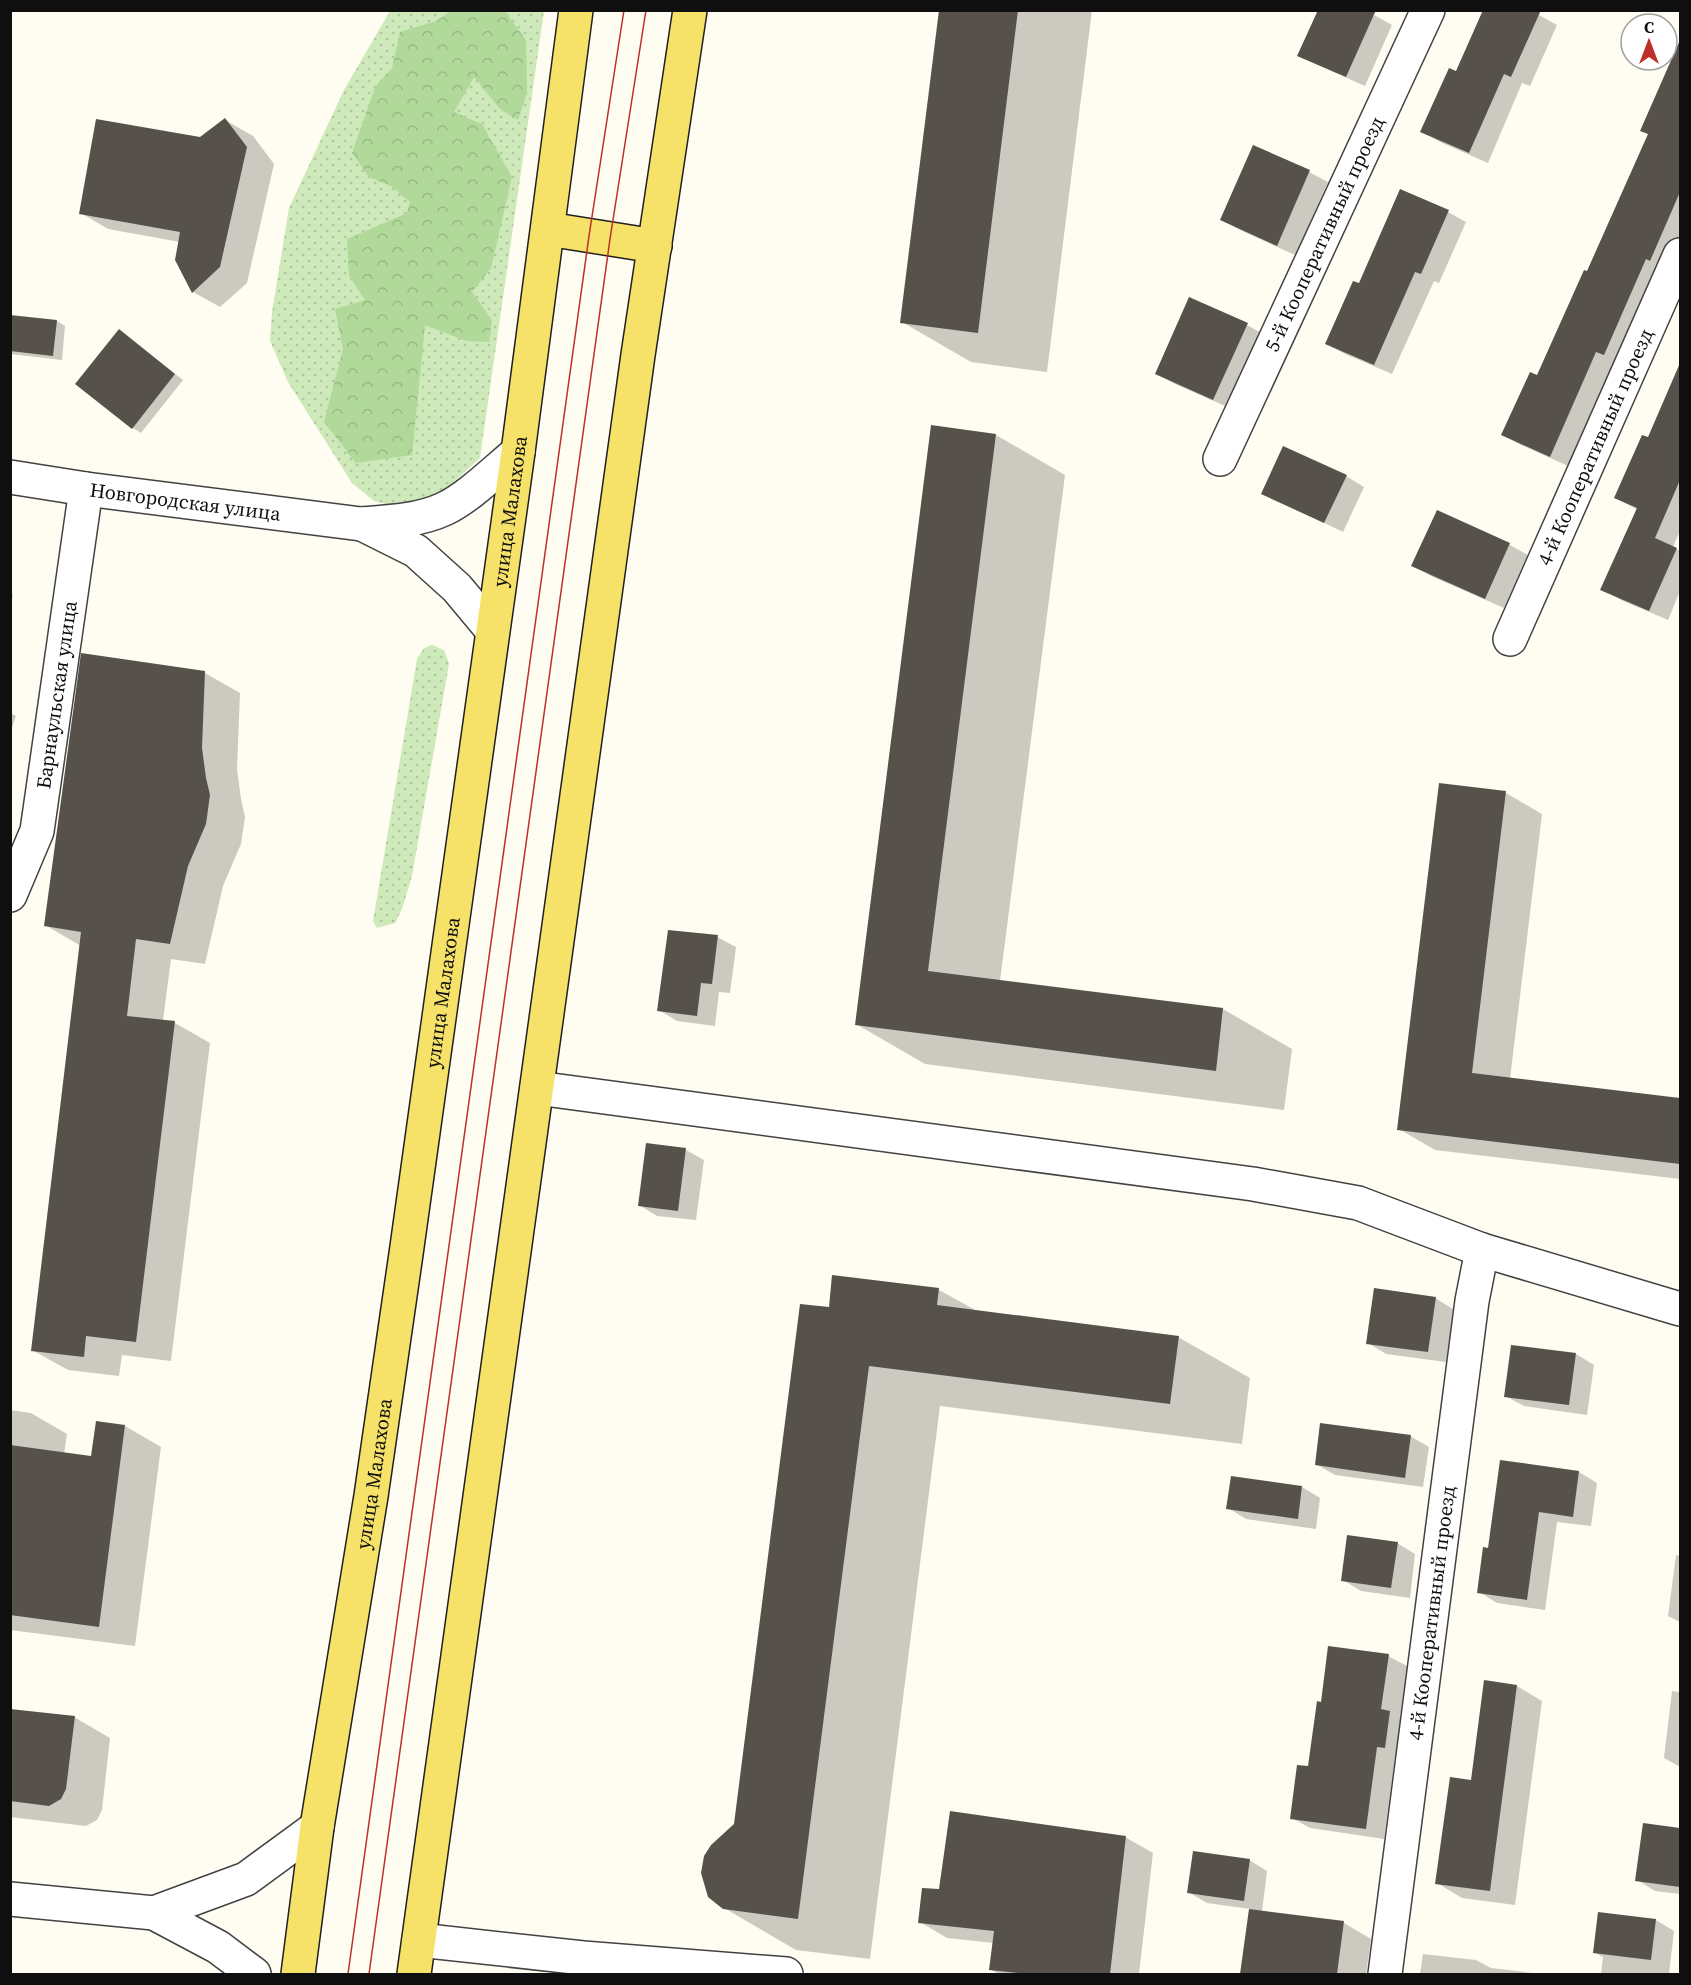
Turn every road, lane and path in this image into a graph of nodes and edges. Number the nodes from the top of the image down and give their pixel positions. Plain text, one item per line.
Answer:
1 (576, 10) edge
2 (690, 10) edge
3 (1428, 10) edge
4 (548, 229) junction
5 (655, 246) junction
6 (1680, 255) edge
7 (518, 452) junction
8 (1220, 459) dead end
9 (10, 477) edge
10 (86, 489) junction
11 (361, 524) junction
12 (492, 630) junction
13 (1510, 639) dead end
14 (10, 895) edge
15 (537, 1088) junction
16 (1482, 1250) junction
17 (1680, 1309) edge
18 (317, 1827) junction
19 (10, 1899) edge
20 (154, 1913) junction
21 (418, 1940) junction
22 (254, 1974) edge
23 (298, 1974) edge
24 (414, 1974) edge
25 (786, 1974) edge
26 (1385, 1974) edge

1 - 4 main road, улица Малахова
2 - 5 main road
3 - 8 street, 5-й Кооперативный проезд
4 - 5 main road
4 - 7 main road, улица Малахова
5 - 15 main road
6 - 13 street, 4-й Кооперативный проезд
7 - 11 street
7 - 12 main road, улица Малахова
9 - 10 street, Новгородская улица
10 - 11 street, Новгородская улица
10 - 14 street, Барнаульская улица
11 - 12 street
12 - 18 main road, улица Малахова
15 - 16 street
15 - 21 main road
16 - 17 street
16 - 26 street, 4-й Кооперативный проезд
18 - 20 street
18 - 23 main road, улица Малахова
19 - 20 street
20 - 22 street
21 - 24 main road
21 - 25 street

